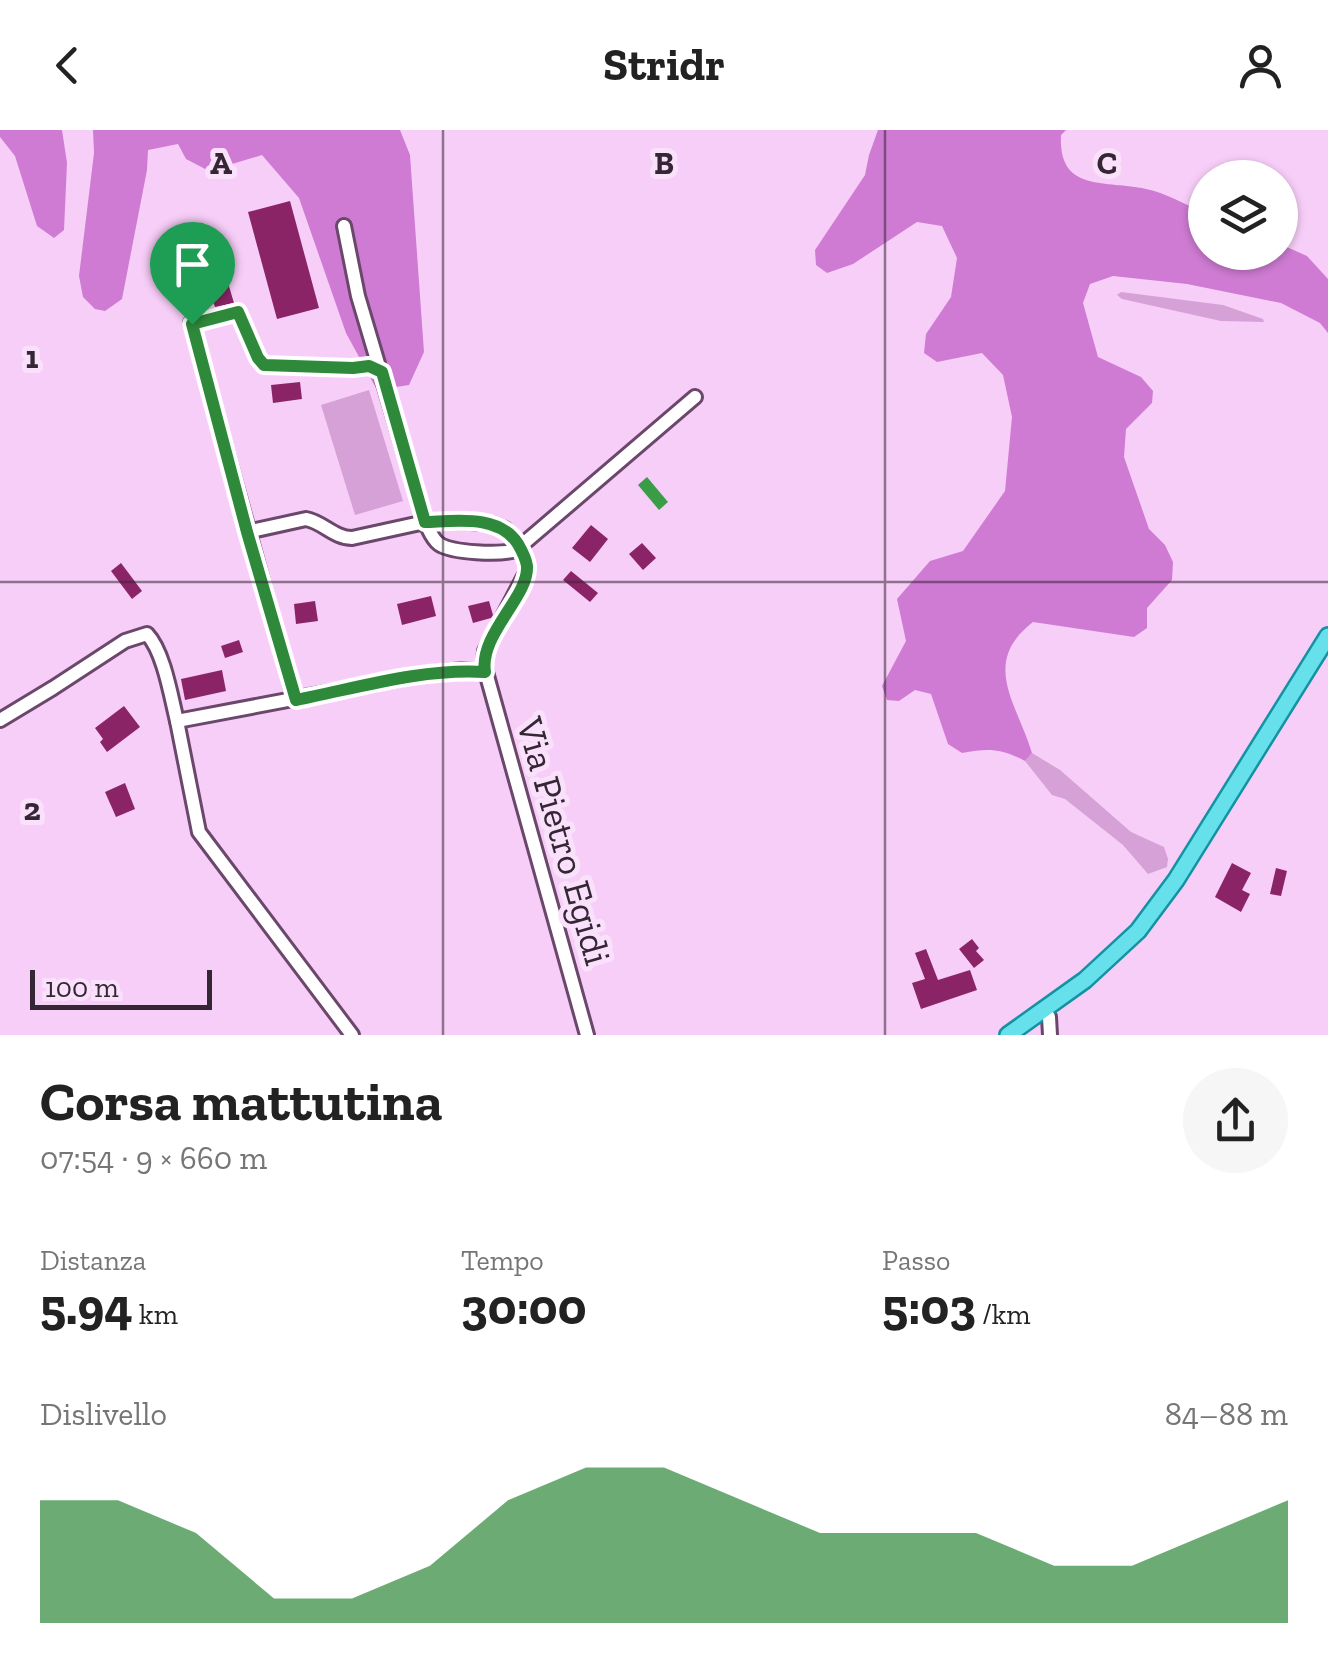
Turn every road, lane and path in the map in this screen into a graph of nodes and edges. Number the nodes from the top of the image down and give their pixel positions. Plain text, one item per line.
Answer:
1 (344, 226) dead end
2 (382, 372) junction
3 (695, 397) dead end
4 (425, 522) junction
5 (247, 532) junction
6 (520, 548) junction
7 (1328, 636) edge
8 (485, 672) junction
9 (296, 700) junction
10 (0, 720) edge
11 (177, 721) junction
12 (1044, 1010) junction
13 (352, 1035) edge
14 (587, 1035) edge
15 (1008, 1035) edge
16 (1050, 1035) edge

1 - 2 street
2 - 4 street
2 - 5 street
3 - 6 street
4 - 5 street
4 - 6 street
4 - 6 street
5 - 9 street
6 - 8 street
7 - 12 main road
8 - 9 street
8 - 14 street, Via Pietro Egidi
9 - 11 street
10 - 11 street
11 - 13 street
12 - 15 main road
12 - 16 street

